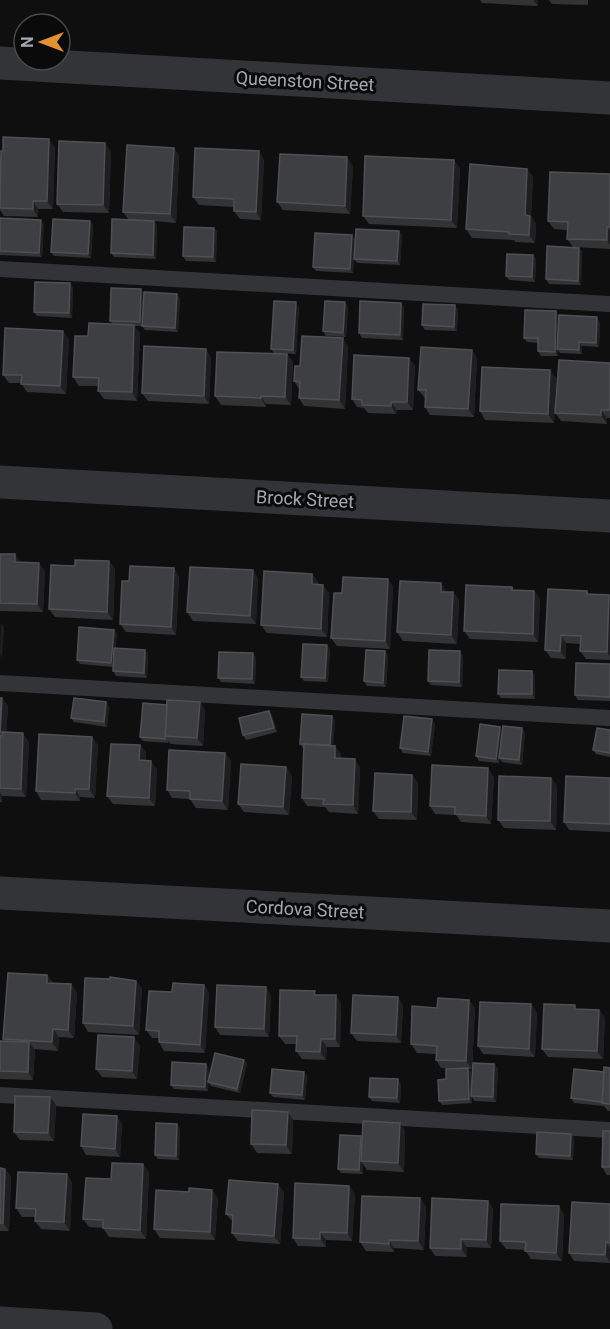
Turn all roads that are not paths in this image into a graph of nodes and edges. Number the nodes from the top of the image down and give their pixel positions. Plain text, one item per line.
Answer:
1 (0, 63) edge
2 (610, 98) edge
3 (0, 269) edge
4 (610, 304) edge
5 (0, 482) edge
6 (610, 516) edge
7 (0, 683) edge
8 (610, 718) edge
9 (0, 892) edge
10 (610, 926) edge
11 (0, 1095) edge
12 (610, 1130) edge
13 (0, 1323) edge
14 (96, 1329) edge

1 - 2 street, Queenston Street
3 - 4 lane
5 - 6 street, Brock Street
7 - 8 lane
9 - 10 street, Cordova Street
11 - 12 lane
13 - 14 street

